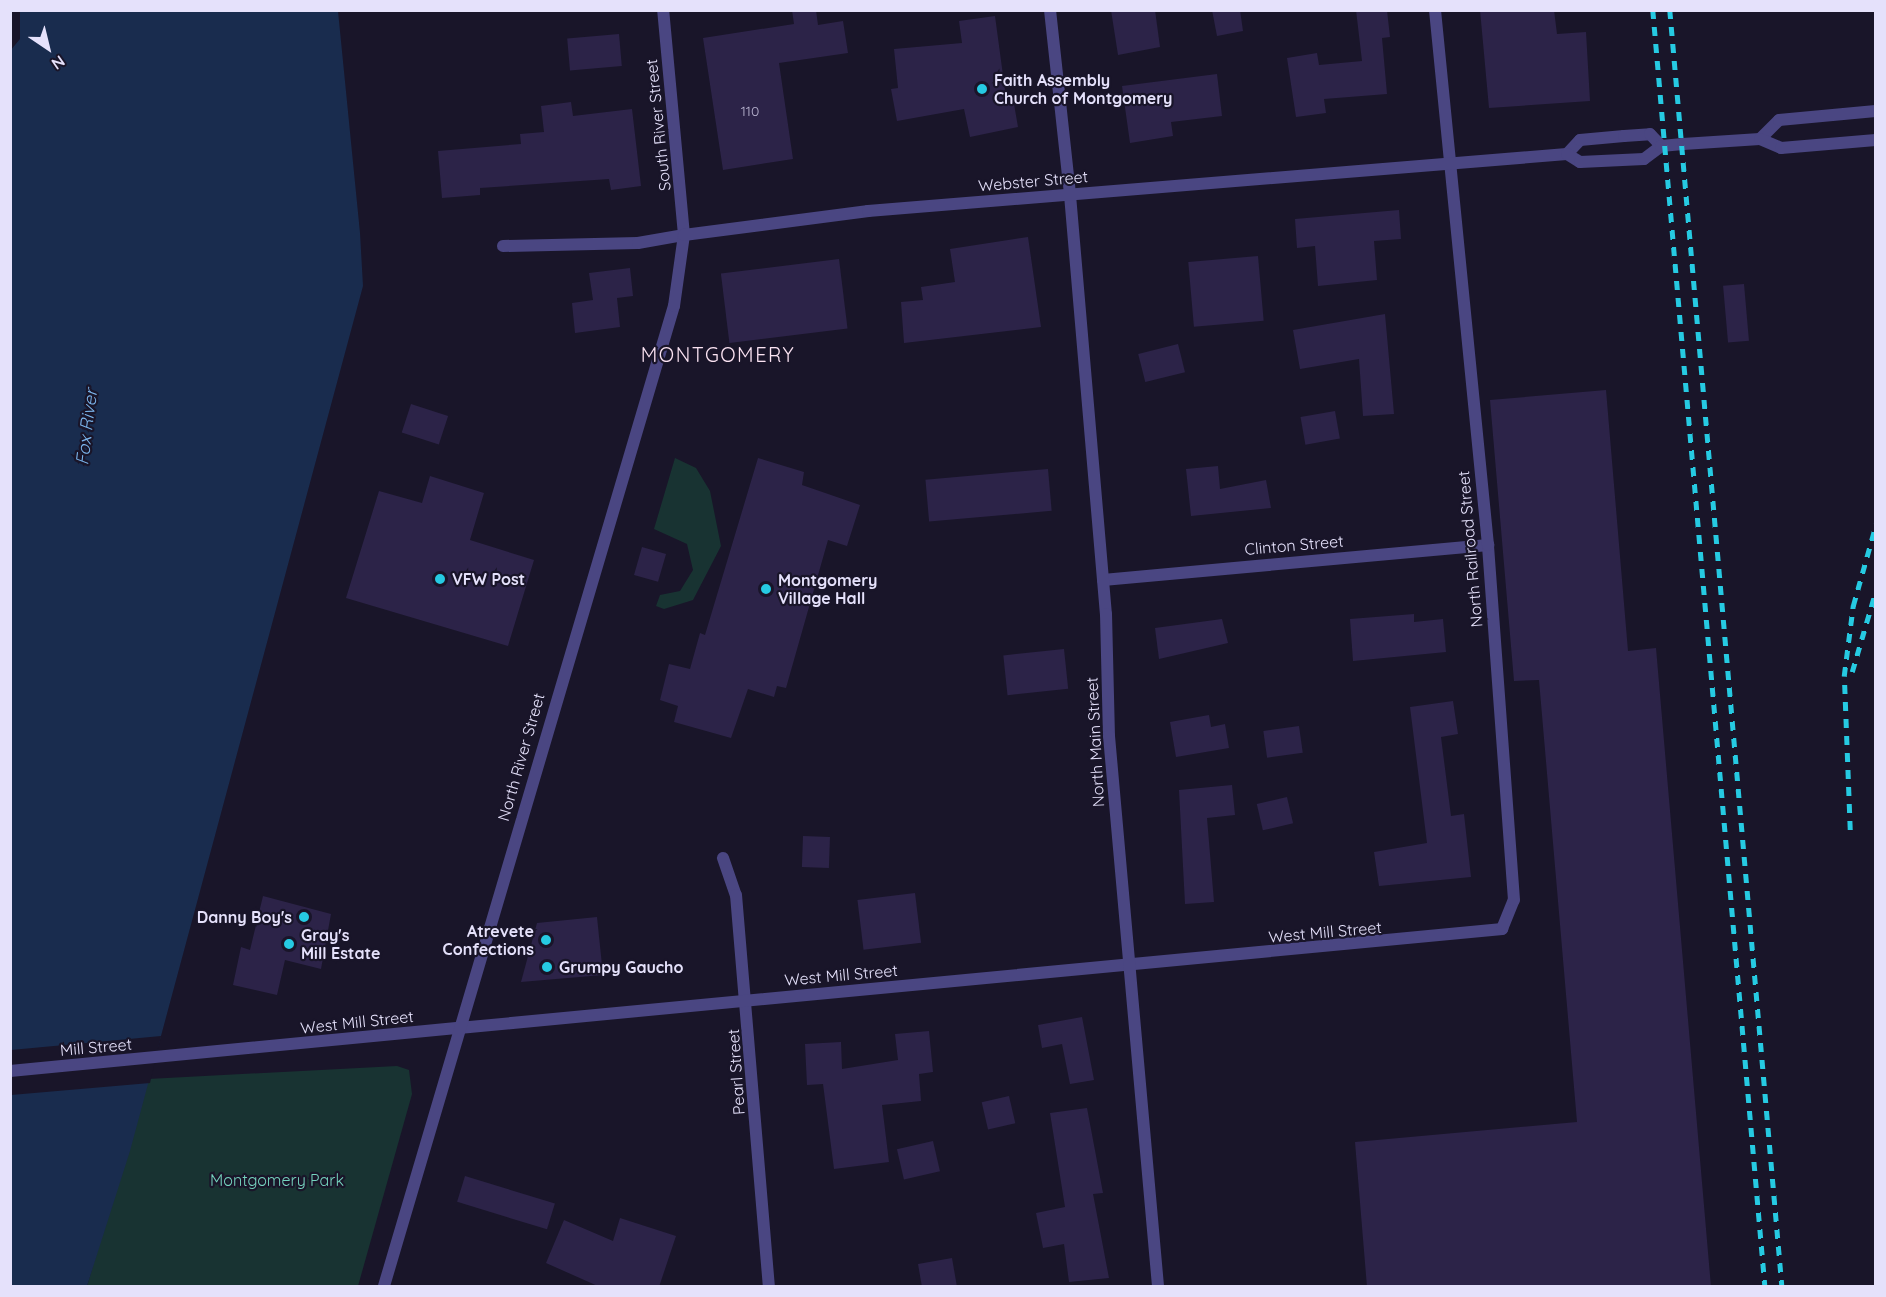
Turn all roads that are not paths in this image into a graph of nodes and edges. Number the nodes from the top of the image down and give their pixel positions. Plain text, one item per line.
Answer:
1 (663, 10) edge
2 (1050, 10) edge
3 (1434, 10) edge
4 (1875, 111) edge
5 (1760, 139) junction
6 (1875, 140) edge
7 (1661, 146) junction
8 (1568, 154) junction
9 (1449, 164) junction
10 (1070, 195) junction
11 (684, 235) junction
12 (503, 246) dead end
13 (1488, 546) junction
14 (1103, 580) junction
15 (723, 858) dead end
16 (1502, 929) joint
17 (1129, 965) junction
18 (746, 1000) junction
19 (459, 1028) junction
20 (184, 1056) joint
21 (10, 1071) edge
22 (384, 1287) edge
23 (769, 1287) edge
24 (1158, 1287) edge

1 - 11 street, South River Street
2 - 10 street, North Main Street
3 - 9 street, North Railroad Street
4 - 5 street
5 - 6 street, Webster Street
5 - 7 street, Webster Street
7 - 8 street, Webster Street
7 - 8 street, Webster Street
8 - 9 street, Webster Street
9 - 10 street, Webster Street
9 - 13 street, North Railroad Street
10 - 11 street, Webster Street
10 - 14 street, North Main Street
11 - 12 street, Webster Street
11 - 19 street, North River Street
13 - 14 street, Clinton Street
13 - 16 street, North Railroad Street
14 - 17 street, North Main Street
15 - 18 street, Pearl Street
16 - 17 street, West Mill Street
17 - 18 street, West Mill Street
17 - 24 street, North Main Street
18 - 19 street, West Mill Street
18 - 23 street, Pearl Street
19 - 20 street, West Mill Street
19 - 22 street, North River Street
20 - 21 street, Mill Street

